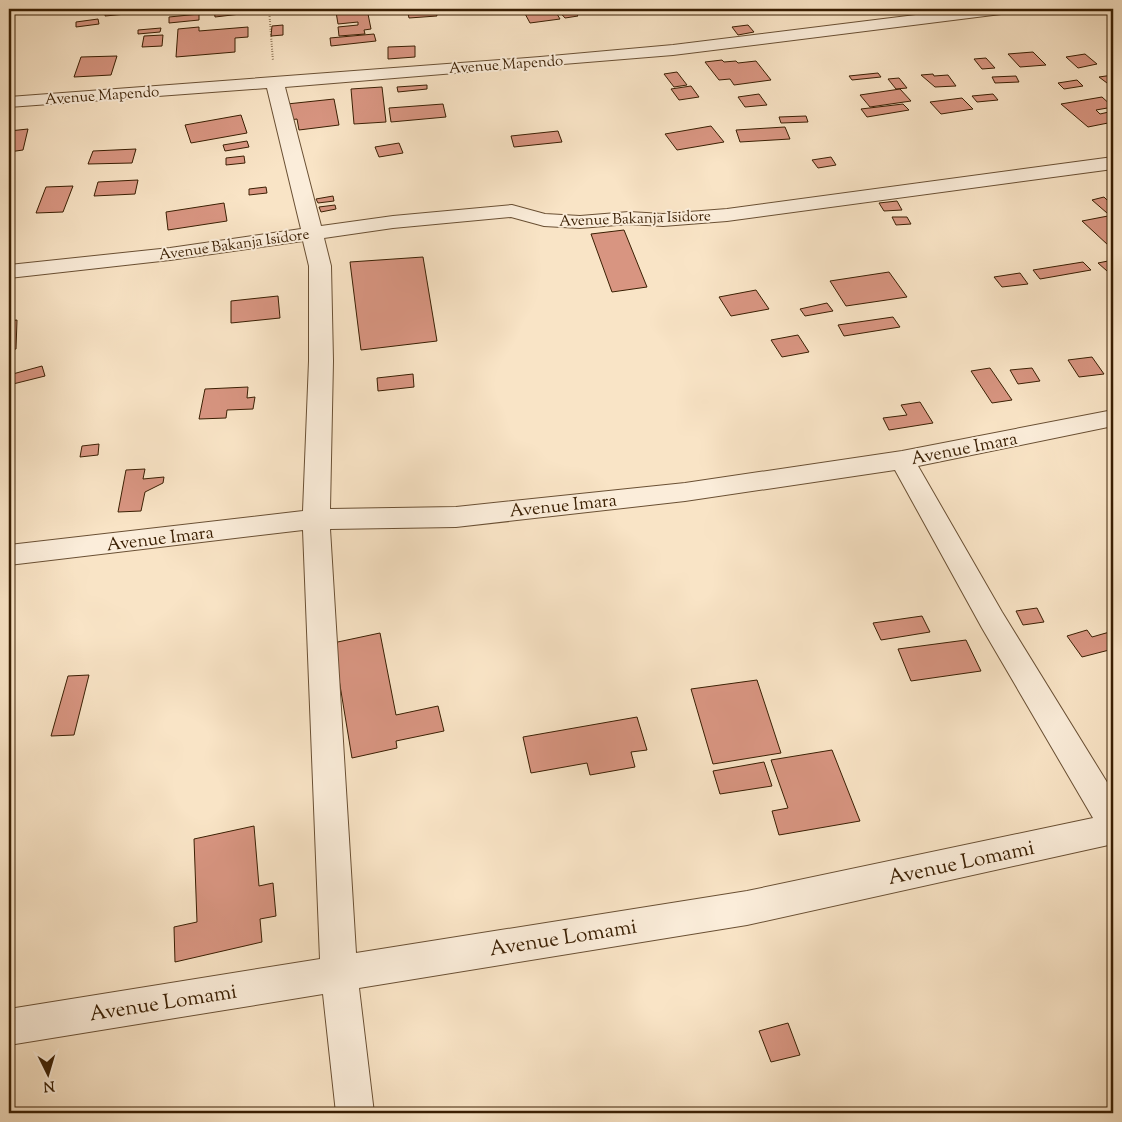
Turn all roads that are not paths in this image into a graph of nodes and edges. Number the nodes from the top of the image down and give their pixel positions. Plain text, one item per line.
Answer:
1 (1001, 9) edge
2 (275, 82) junction
3 (9, 102) edge
4 (1113, 163) edge
5 (311, 233) junction
6 (9, 272) edge
7 (1113, 418) edge
8 (902, 460) junction
9 (316, 519) junction
10 (9, 555) edge
11 (1113, 821) edge
12 (1113, 829) edge
13 (338, 973) junction
14 (9, 1027) edge
15 (356, 1113) edge

1 - 2 street, Avenue Mapendo
2 - 3 street, Avenue Mapendo
2 - 5 street
4 - 5 street, Avenue Bakanja Isidore
5 - 6 street, Avenue Bakanja Isidore
5 - 9 street
7 - 8 street, Avenue Imara
8 - 9 street, Avenue Imara
8 - 11 street
9 - 10 street, Avenue Imara
9 - 13 street
12 - 13 street, Avenue Lomami
13 - 14 street, Avenue Lomami
13 - 15 street

